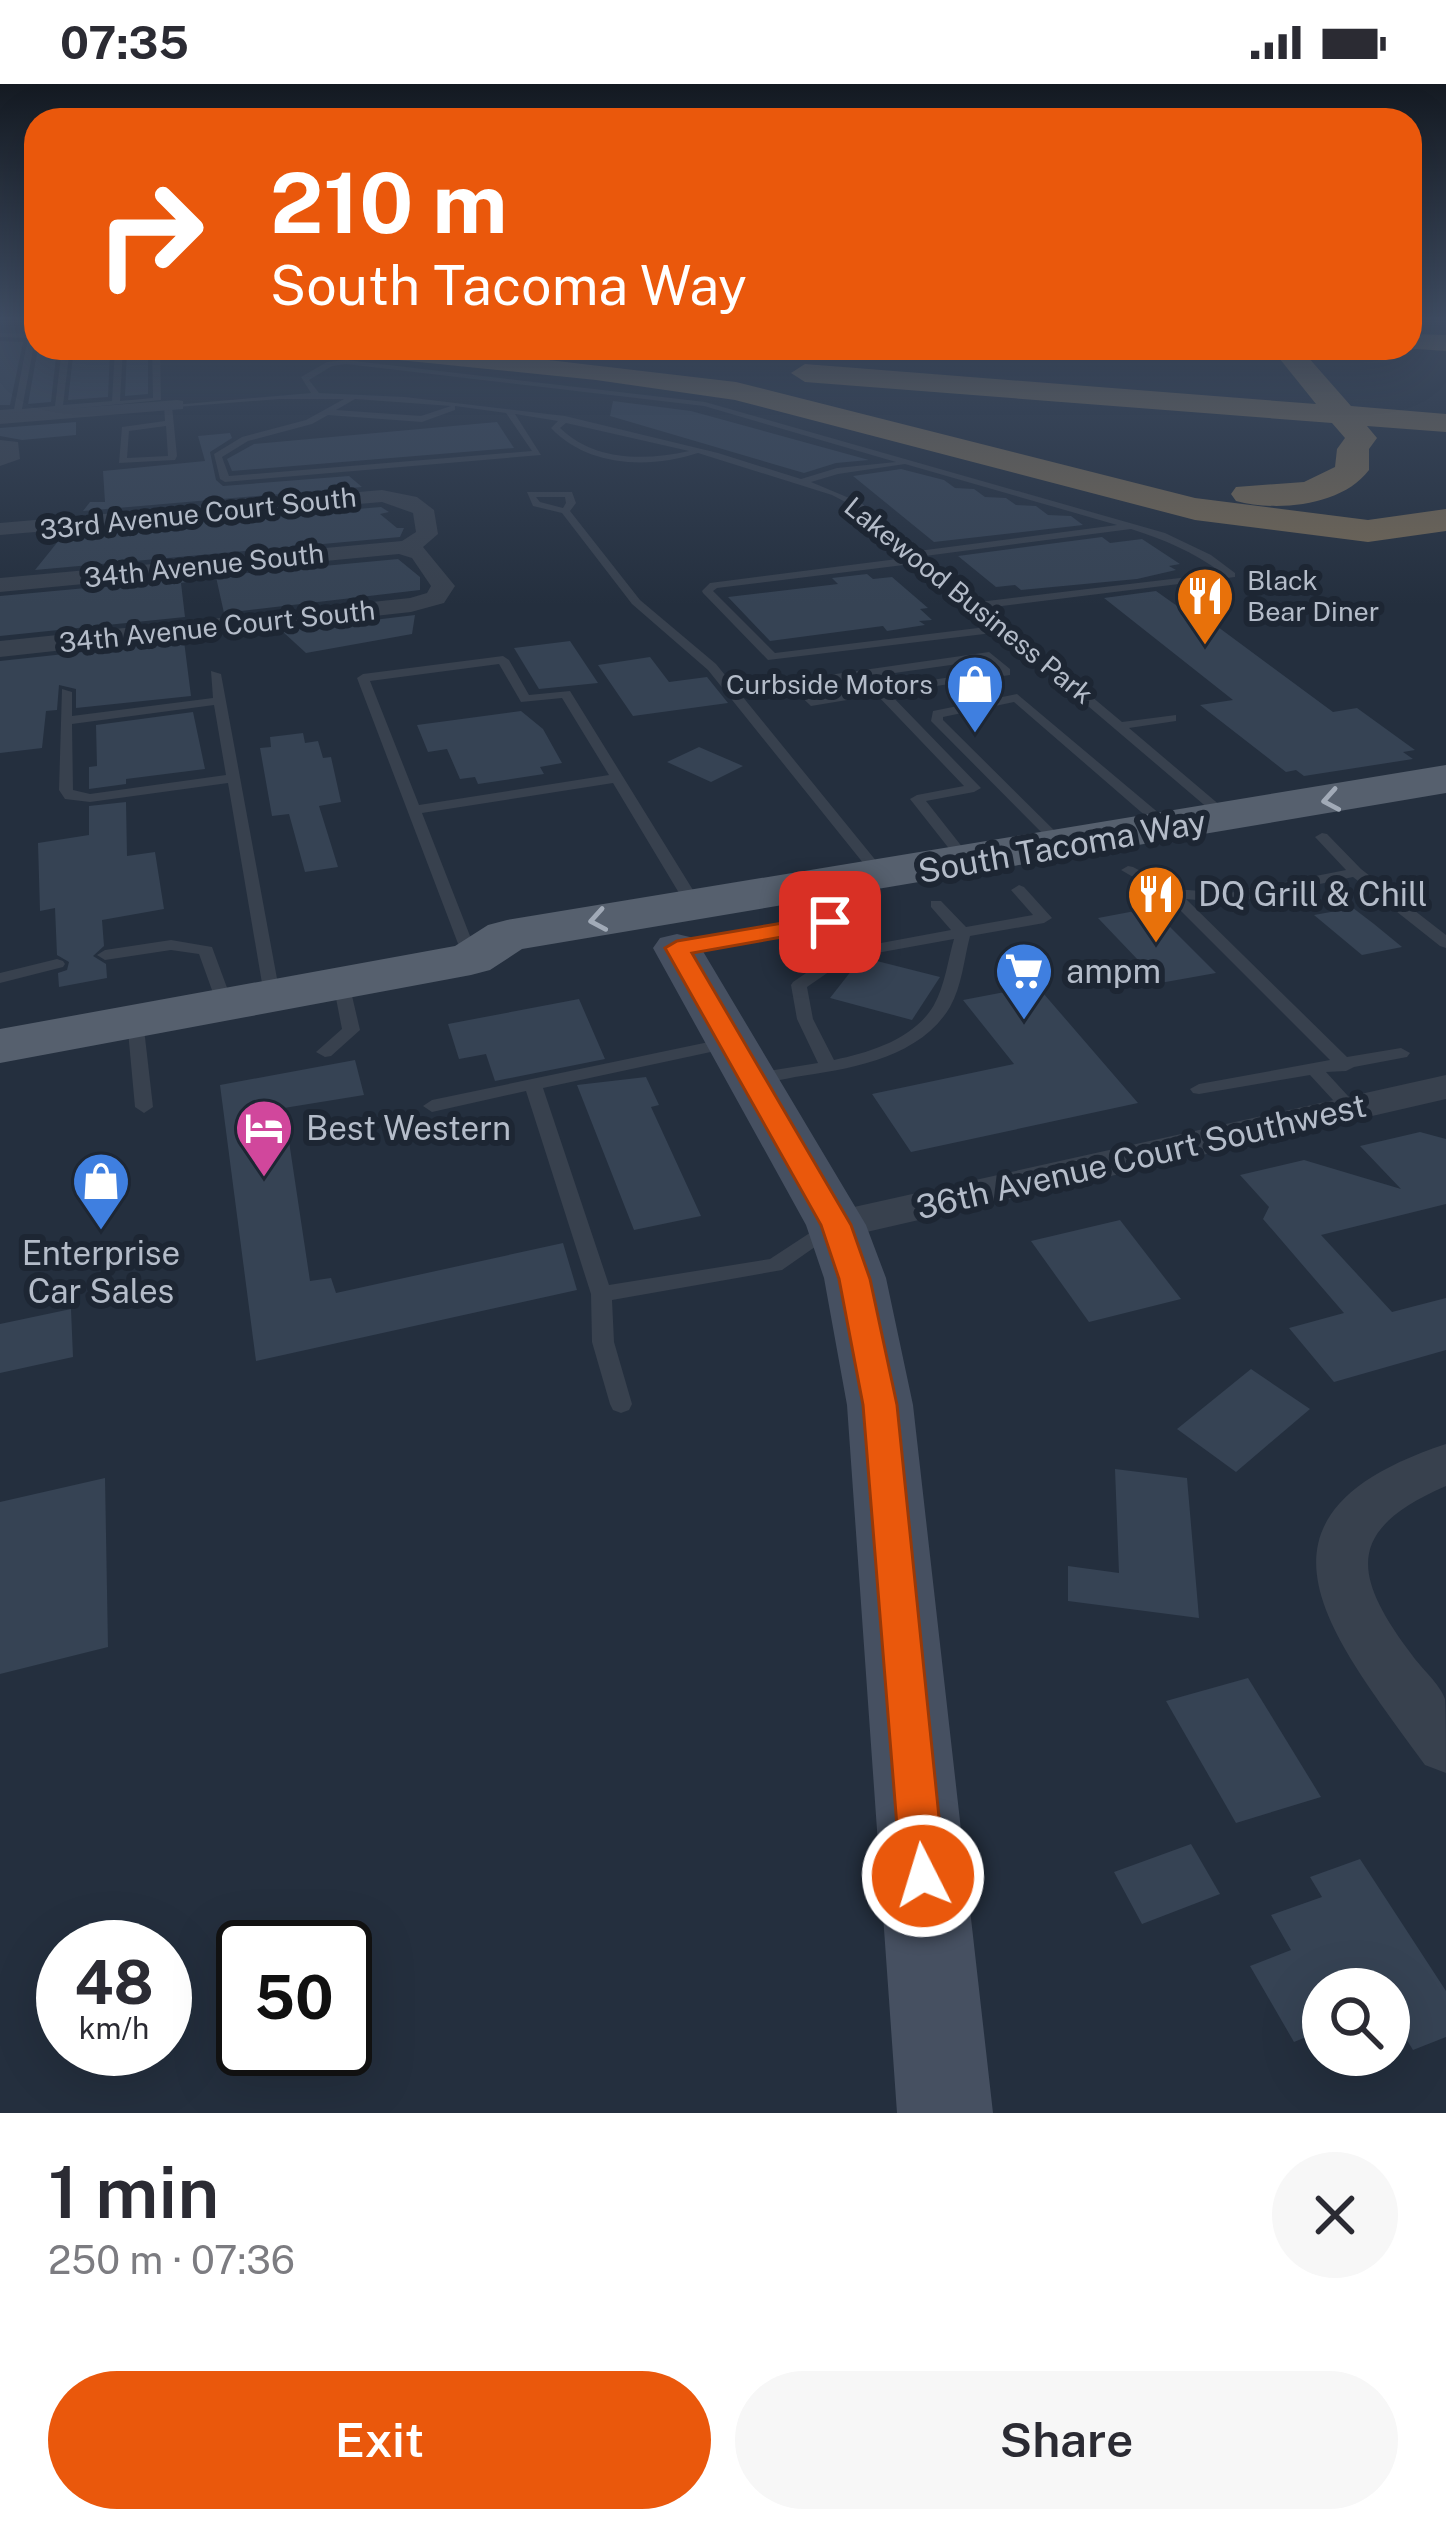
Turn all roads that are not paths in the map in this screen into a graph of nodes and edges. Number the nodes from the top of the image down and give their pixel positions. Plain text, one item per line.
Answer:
1 (162, 416) edge
2 (172, 416) edge
3 (321, 416) edge
4 (378, 416) edge
5 (431, 416) edge
6 (514, 416) edge
7 (550, 416) edge
8 (762, 416) edge
9 (827, 416) edge
10 (1352, 416) edge
11 (1357, 416) edge
12 (565, 419) junction
13 (1446, 423) edge
14 (1446, 434) edge
15 (909, 446) junction
16 (698, 451) junction
17 (1385, 454) junction
18 (800, 482) junction
19 (565, 512) dead end
20 (1134, 526) junction
21 (47, 529) junction
22 (0, 530) edge
23 (1439, 532) edge
24 (408, 548) junction
25 (921, 557) junction
26 (16, 561) edge
27 (0, 585) edge
28 (981, 605) junction
29 (1008, 628) junction
30 (0, 649) edge
31 (215, 674) dead end
32 (880, 691) junction
33 (66, 692) dead end
34 (220, 701) junction
35 (1172, 718) dead end
36 (66, 721) junction
37 (1124, 725) junction
38 (234, 778) junction
39 (617, 778) junction
40 (1446, 779) edge
41 (413, 810) junction
42 (1446, 814) edge
43 (1228, 818) junction
44 (1168, 828) junction
45 (1322, 836) junction
46 (1063, 846) junction
47 (967, 862) junction
48 (1356, 872) junction
49 (860, 880) junction
50 (1149, 882) junction
51 (950, 919) junction
52 (685, 925) junction
53 (1446, 943) edge
54 (105, 956) dead end
55 (471, 959) junction
56 (58, 964) dead end
57 (0, 977) edge
58 (340, 983) junction
59 (248, 1000) junction
60 (135, 1020) junction
61 (0, 1046) edge
62 (325, 1052) dead end
63 (1401, 1053) dead end
64 (744, 1060) junction
65 (828, 1065) junction
66 (1346, 1066) junction
67 (1316, 1070) junction
68 (534, 1087) junction
69 (1446, 1087) edge
70 (1199, 1089) dead end
71 (432, 1106) dead end
72 (144, 1107) dead end
73 (1350, 1108) junction
74 (836, 1225) junction
75 (602, 1294) junction
76 (621, 1404) dead end
77 (1446, 1464) edge
78 (1446, 1746) edge
79 (945, 2113) edge

1 - 2 lane, Lakewood Business Park
3 - 6 lane
4 - 5 lane
7 - 12 lane, Lakewood Business Park
8 - 15 lane
9 - 15 highway
10 - 13 highway
11 - 17 highway
12 - 16 lane, Lakewood Business Park
12 - 16 lane
14 - 17 highway
15 - 18 lane
15 - 20 lane
15 - 23 highway
16 - 18 lane, Lakewood Business Park
17 - 23 highway
18 - 25 lane, Lakewood Business Park
19 - 49 lane
20 - 25 lane
20 - 28 lane
21 - 22 street, 33rd Avenue Court South
21 - 24 street, 33rd Avenue Court South
21 - 26 street
24 - 27 street, 34th Avenue South
24 - 30 street, 34th Avenue Court South
25 - 28 lane, Lakewood Business Park
25 - 29 lane
28 - 29 lane, Lakewood Business Park
29 - 37 lane, Lakewood Business Park
31 - 34 lane
32 - 32 lane
32 - 47 lane
33 - 36 lane
34 - 36 lane
34 - 38 lane
35 - 37 lane
36 - 38 lane
37 - 43 lane, Lakewood Business Park
38 - 59 lane
39 - 41 lane
39 - 41 lane
39 - 52 lane
40 -> 43 main road, South Tacoma Way
41 - 55 lane
42 - 45 main road, South Tacoma Way
43 - 44 main road, South Tacoma Way
44 - 46 main road, South Tacoma Way
44 - 46 lane
45 - 48 lane
45 - 50 main road, South Tacoma Way
46 - 47 main road, South Tacoma Way
47 - 49 main road, South Tacoma Way
48 - 50 lane
48 - 53 lane
49 - 52 main road, South Tacoma Way
50 - 51 main road, South Tacoma Way
50 - 66 lane
51 - 52 main road, South Tacoma Way
51 - 65 lane
51 - 65 lane
52 - 55 main road, South Tacoma Way
52 - 64 main road
54 - 59 lane
55 - 58 main road, South Tacoma Way
56 - 57 lane
58 - 59 main road, South Tacoma Way
58 - 62 lane
59 - 60 main road, South Tacoma Way
60 - 61 main road, South Tacoma Way
60 - 72 lane
63 - 66 lane
64 - 65 lane
64 - 68 lane
64 - 74 main road
66 - 67 lane
67 - 70 lane
67 - 73 lane
68 - 71 lane
68 - 75 lane
69 - 73 street, 36th Avenue Court Southwest
73 - 74 street, 36th Avenue Court Southwest
74 - 75 lane
74 - 79 main road
75 - 76 lane
77 - 78 street

